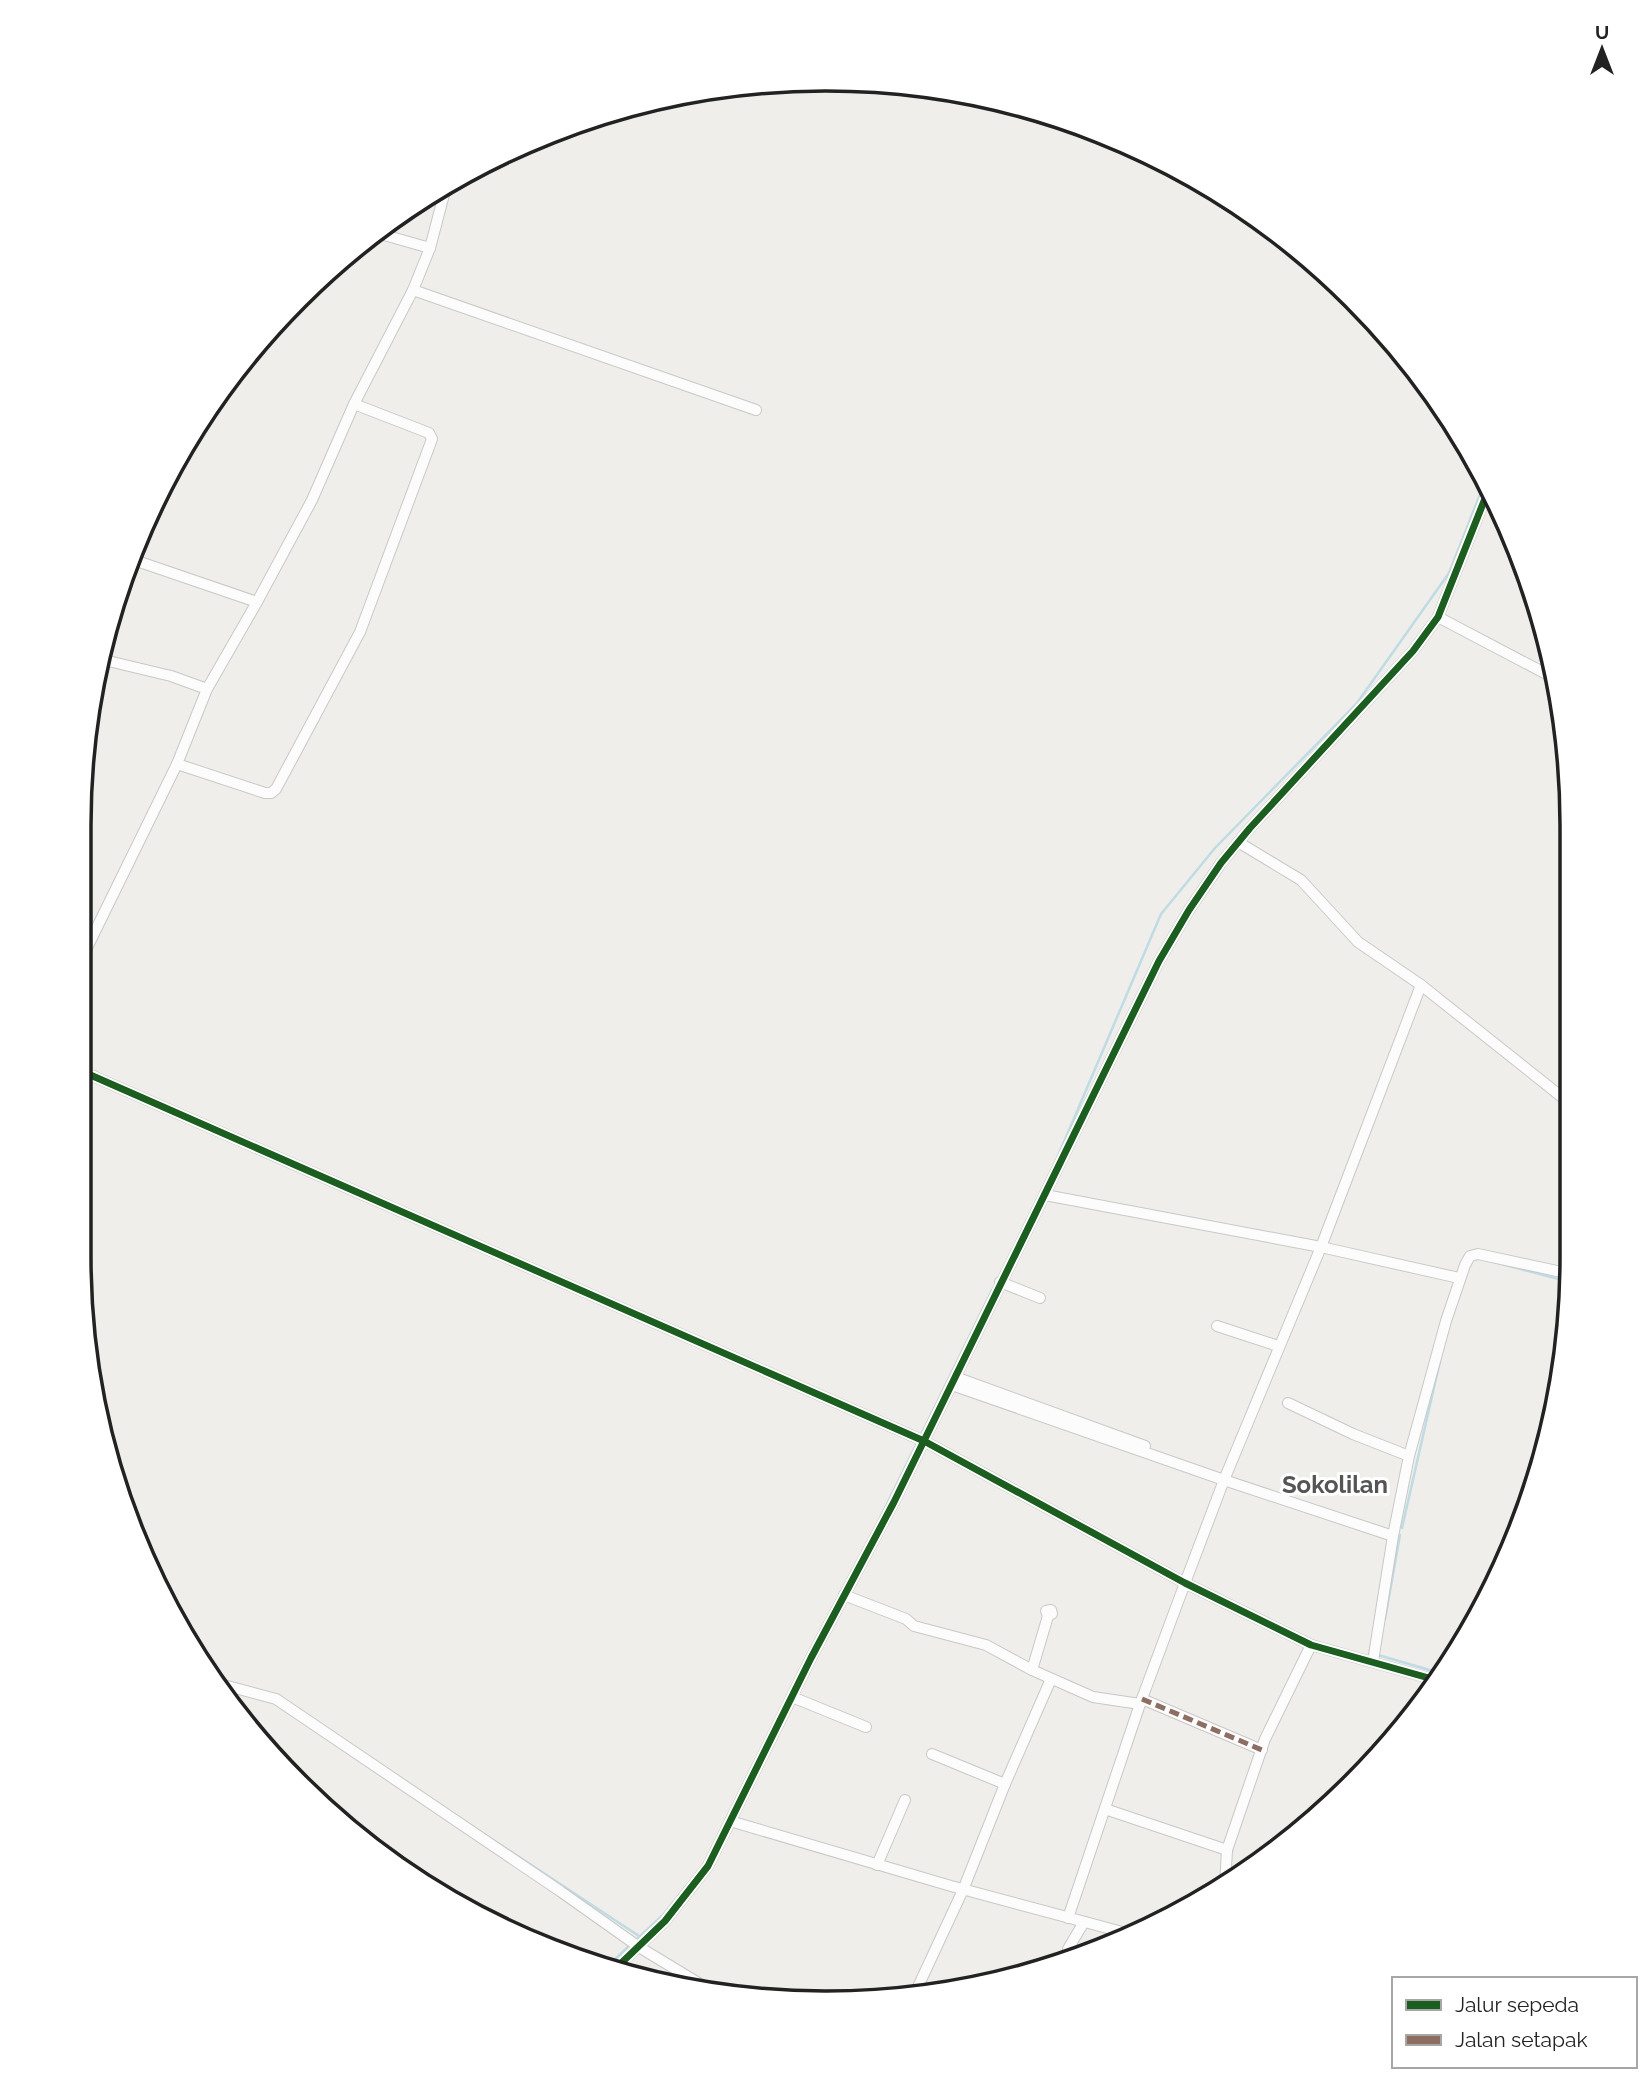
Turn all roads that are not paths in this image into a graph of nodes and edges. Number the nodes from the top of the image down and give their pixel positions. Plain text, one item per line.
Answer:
1 (443, 199) edge
2 (388, 236) edge
3 (430, 248) junction
4 (413, 290) junction
5 (354, 404) junction
6 (756, 410) dead end
7 (1485, 503) edge
8 (140, 562) edge
9 (257, 603) junction
10 (1438, 617) junction
11 (110, 661) edge
12 (1544, 673) edge
13 (207, 689) junction
14 (177, 764) junction
15 (1238, 842) junction
16 (91, 940) edge
17 (1421, 985) junction
18 (91, 1075) edge
19 (94, 1076) junction
20 (91, 1077) edge
21 (1560, 1095) edge
22 (1045, 1195) junction
23 (1321, 1247) junction
24 (1559, 1271) edge
25 (1460, 1278) junction
26 (1000, 1282) junction
27 (1040, 1298) dead end
28 (1217, 1326) dead end
29 (1278, 1346) junction
30 (953, 1381) junction
31 (1288, 1403) dead end
32 (914, 1437) junction
33 (1409, 1456) junction
34 (1225, 1478) junction
35 (1394, 1533) junction
36 (1185, 1583) junction
37 (845, 1595) junction
38 (1052, 1614) dead end
39 (1311, 1644) junction
40 (1373, 1661) junction
41 (1032, 1671) junction
42 (1427, 1677) edge
43 (1051, 1679) junction
44 (231, 1687) edge
45 (792, 1697) junction
46 (1141, 1702) junction
47 (866, 1727) dead end
48 (1262, 1750) junction
49 (932, 1754) dead end
50 (1005, 1784) junction
51 (905, 1800) dead end
52 (1104, 1809) junction
53 (730, 1821) junction
54 (1227, 1850) junction
55 (877, 1865) junction
56 (1226, 1872) edge
57 (963, 1890) junction
58 (1068, 1918) junction
59 (1084, 1922) junction
60 (1117, 1931) edge
61 (636, 1944) junction
62 (1068, 1950) edge
63 (621, 1962) edge
64 (691, 1979) edge
65 (919, 1985) edge

1 - 3 street
2 - 3 street
3 - 4 street
4 - 5 street
4 - 6 street
5 - 9 street
5 - 14 street
7 - 10 street
8 - 9 street
9 - 13 street
10 - 12 street
10 - 15 street
11 - 13 street
13 - 14 street
14 - 16 street
15 - 17 street
15 - 22 street
17 - 21 street
17 - 23 street
18 - 19 street
19 - 20 street
19 - 32 street
22 - 23 street
22 - 26 street
23 - 25 street
23 - 29 street
24 - 25 street
25 - 33 street
26 - 27 street
26 - 30 street
28 - 29 street
29 - 34 street
30 - 32 street
30 - 34 street
31 - 33 street
32 - 36 street
32 - 37 street
33 - 35 street
34 - 35 street
34 - 36 street
35 - 40 street
36 - 39 street
36 - 46 street
37 - 41 street
37 - 45 street
38 - 41 street
39 - 40 street
39 - 48 street
40 - 42 street
41 - 43 street
43 - 46 street
43 - 50 street
44 - 61 street
45 - 47 street
45 - 53 street
46 - 48 street
46 - 52 street
48 - 54 street
49 - 50 street
50 - 57 street
51 - 55 street
52 - 54 street
52 - 58 street
53 - 55 street
53 - 61 street
54 - 56 street
55 - 57 street
57 - 58 street
57 - 65 street
58 - 59 street
59 - 60 street
59 - 62 street
61 - 63 street
61 - 64 street

